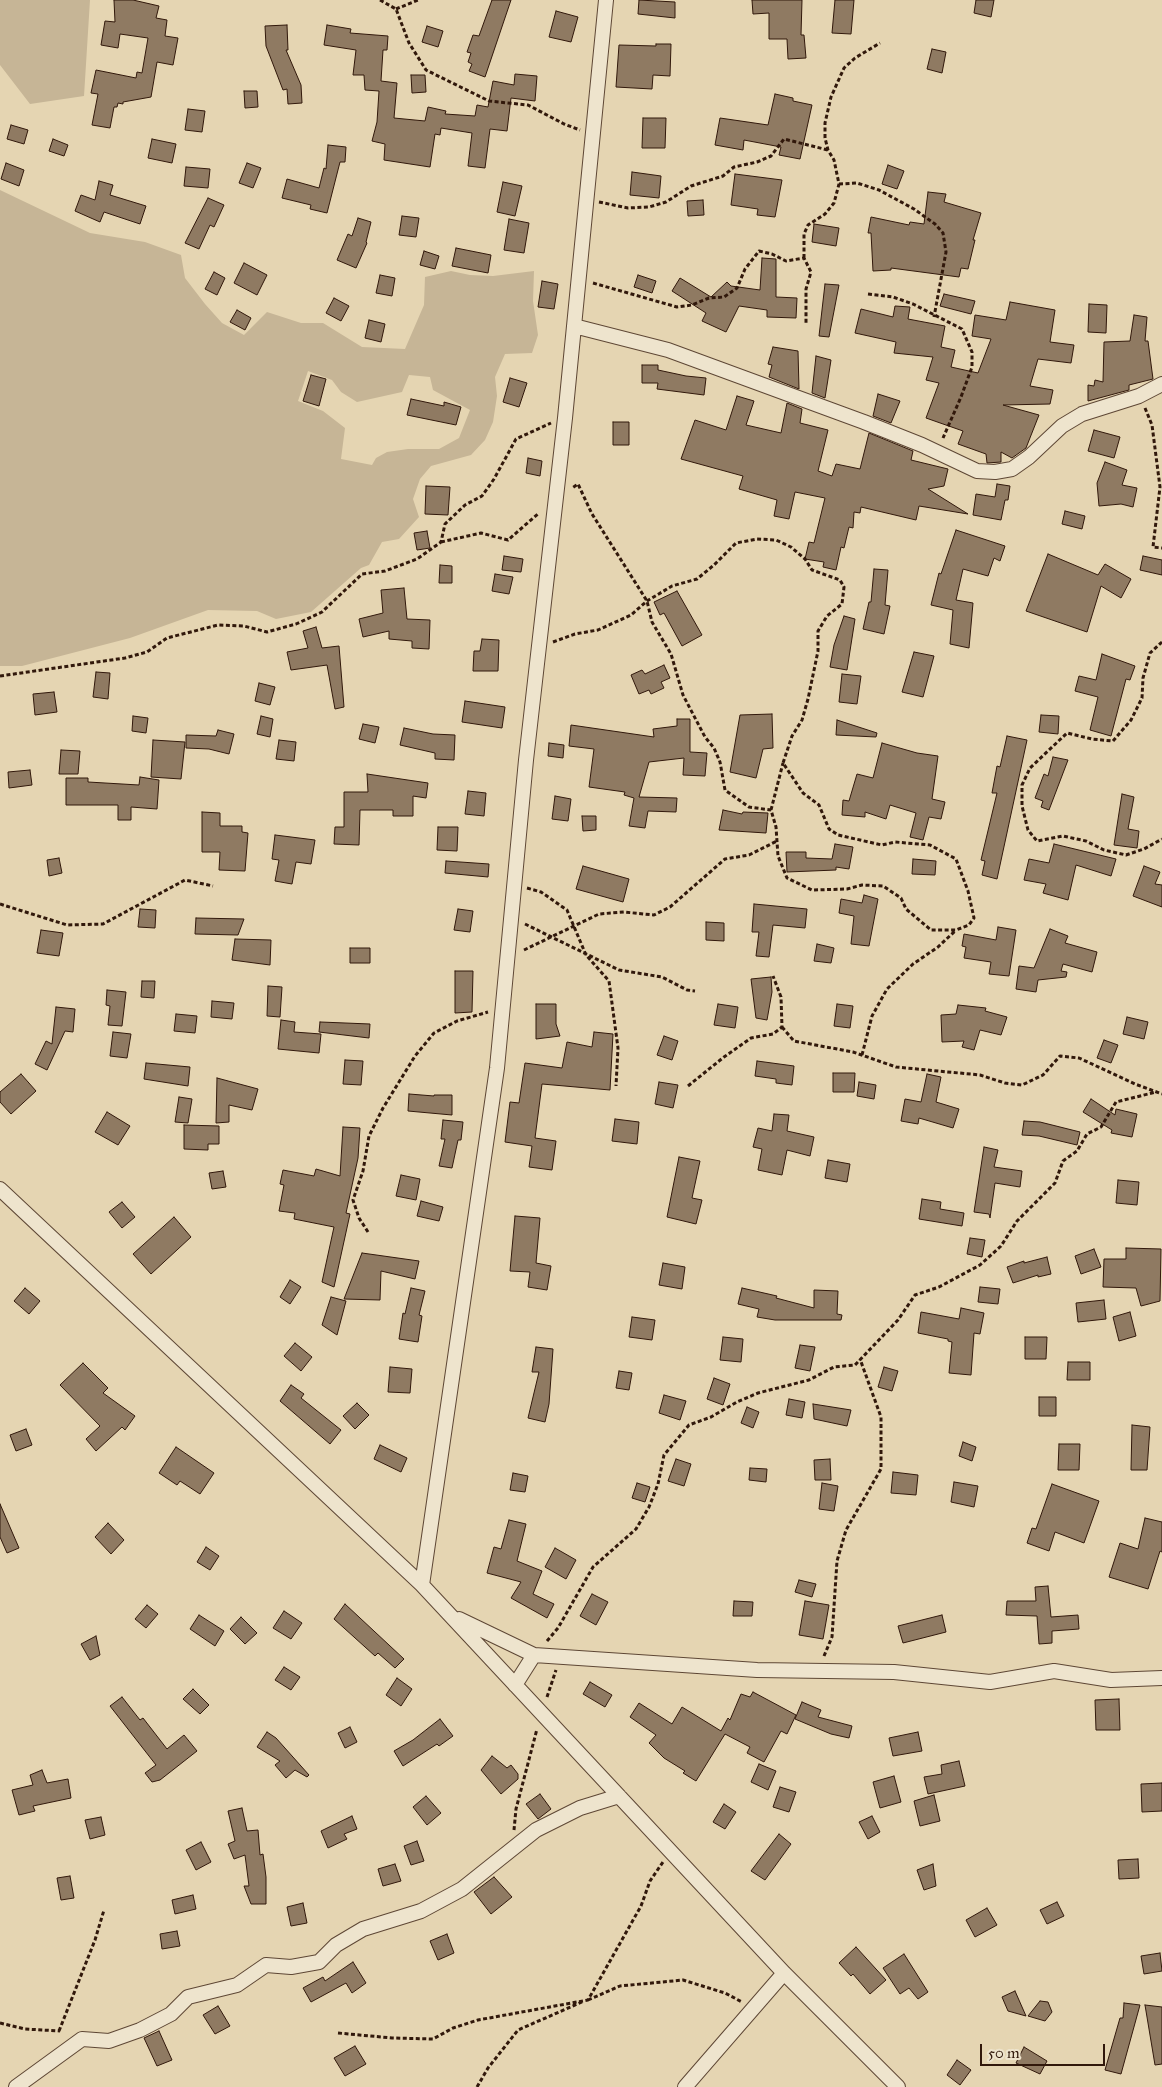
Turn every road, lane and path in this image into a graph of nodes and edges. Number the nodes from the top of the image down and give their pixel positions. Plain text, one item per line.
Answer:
1 (380, 0) edge
2 (418, 0) edge
3 (606, 0) edge
4 (396, 9) junction
5 (880, 43) dead end
6 (593, 135) junction
7 (828, 150) junction
8 (839, 184) junction
9 (586, 200) junction
10 (804, 258) junction
11 (578, 277) junction
12 (868, 294) dead end
13 (934, 317) junction
14 (806, 325) dead end
15 (574, 326) junction
16 (1162, 384) edge
17 (1139, 396) junction
18 (565, 418) junction
19 (936, 452) junction
20 (1161, 486) edge
21 (555, 498) junction
22 (441, 542) junction
23 (1162, 548) edge
24 (646, 601) junction
25 (1162, 642) edge
26 (539, 648) junction
27 (0, 676) edge
28 (783, 763) junction
29 (771, 810) junction
30 (1162, 839) edge
31 (777, 841) junction
32 (514, 885) junction
33 (213, 886) dead end
34 (0, 904) edge
35 (511, 916) junction
36 (574, 926) junction
37 (956, 930) junction
38 (549, 937) junction
39 (586, 955) junction
40 (507, 966) junction
41 (773, 976) dead end
42 (695, 991) dead end
43 (503, 1008) junction
44 (782, 1027) junction
45 (862, 1055) junction
46 (616, 1086) dead end
47 (688, 1086) dead end
48 (1156, 1092) junction
49 (1162, 1094) edge
50 (0, 1189) edge
51 (368, 1232) dead end
52 (860, 1359) junction
53 (422, 1585) junction
54 (450, 1615) junction
55 (534, 1655) junction
56 (560, 1657) junction
57 (818, 1671) junction
58 (1162, 1678) edge
59 (515, 1684) junction
60 (541, 1713) junction
61 (618, 1796) junction
62 (515, 1846) junction
63 (670, 1851) junction
64 (104, 1910) dead end
65 (784, 1973) junction
66 (588, 2000) junction
67 (753, 2008) junction
68 (0, 2023) edge
69 (58, 2031) junction
70 (338, 2033) dead end
71 (82, 2039) junction
72 (16, 2087) edge
73 (478, 2087) edge
74 (685, 2087) edge
75 (898, 2087) edge

1 - 4 path
2 - 4 path
3 - 6 street
4 - 6 path
5 - 7 path
6 - 9 street
7 - 8 path
7 - 9 path
8 - 10 path
8 - 13 path
9 - 11 street
10 - 11 path
10 - 14 path
11 - 15 street
12 - 13 path
13 - 19 path
15 - 18 street
15 - 19 street
16 - 17 street
17 - 19 street
17 - 20 path
18 - 21 street
18 - 22 path
20 - 23 path
21 - 22 path
21 - 24 path
21 - 26 street
22 - 27 path
24 - 26 path
24 - 28 path
24 - 29 path
25 - 30 path
26 - 32 street
28 - 29 path
28 - 37 path
29 - 31 path
31 - 36 path
31 - 37 path
32 - 35 street
32 - 36 path
33 - 34 path
35 - 38 path
35 - 40 street
36 - 38 path
36 - 39 path
37 - 45 path
38 - 39 path
38 - 40 path
39 - 42 path
39 - 46 path
40 - 43 street
41 - 44 path
43 - 51 path
43 - 53 street
44 - 45 path
44 - 47 path
45 - 48 path
48 - 49 path
48 - 52 path
50 - 53 street
52 - 55 path
52 - 57 path
53 - 54 street
54 - 55 street
54 - 59 street
55 - 56 street
55 - 59 street
56 - 57 street
56 - 60 path
57 - 58 street
59 - 60 street
60 - 61 street
60 - 62 path
61 - 62 street
61 - 63 street
62 - 71 street
63 - 65 street
63 - 66 path
64 - 69 path
65 - 67 street
65 - 75 street
66 - 67 path
66 - 70 path
66 - 73 path
67 - 74 street
68 - 69 path
69 - 71 path
71 - 72 street

